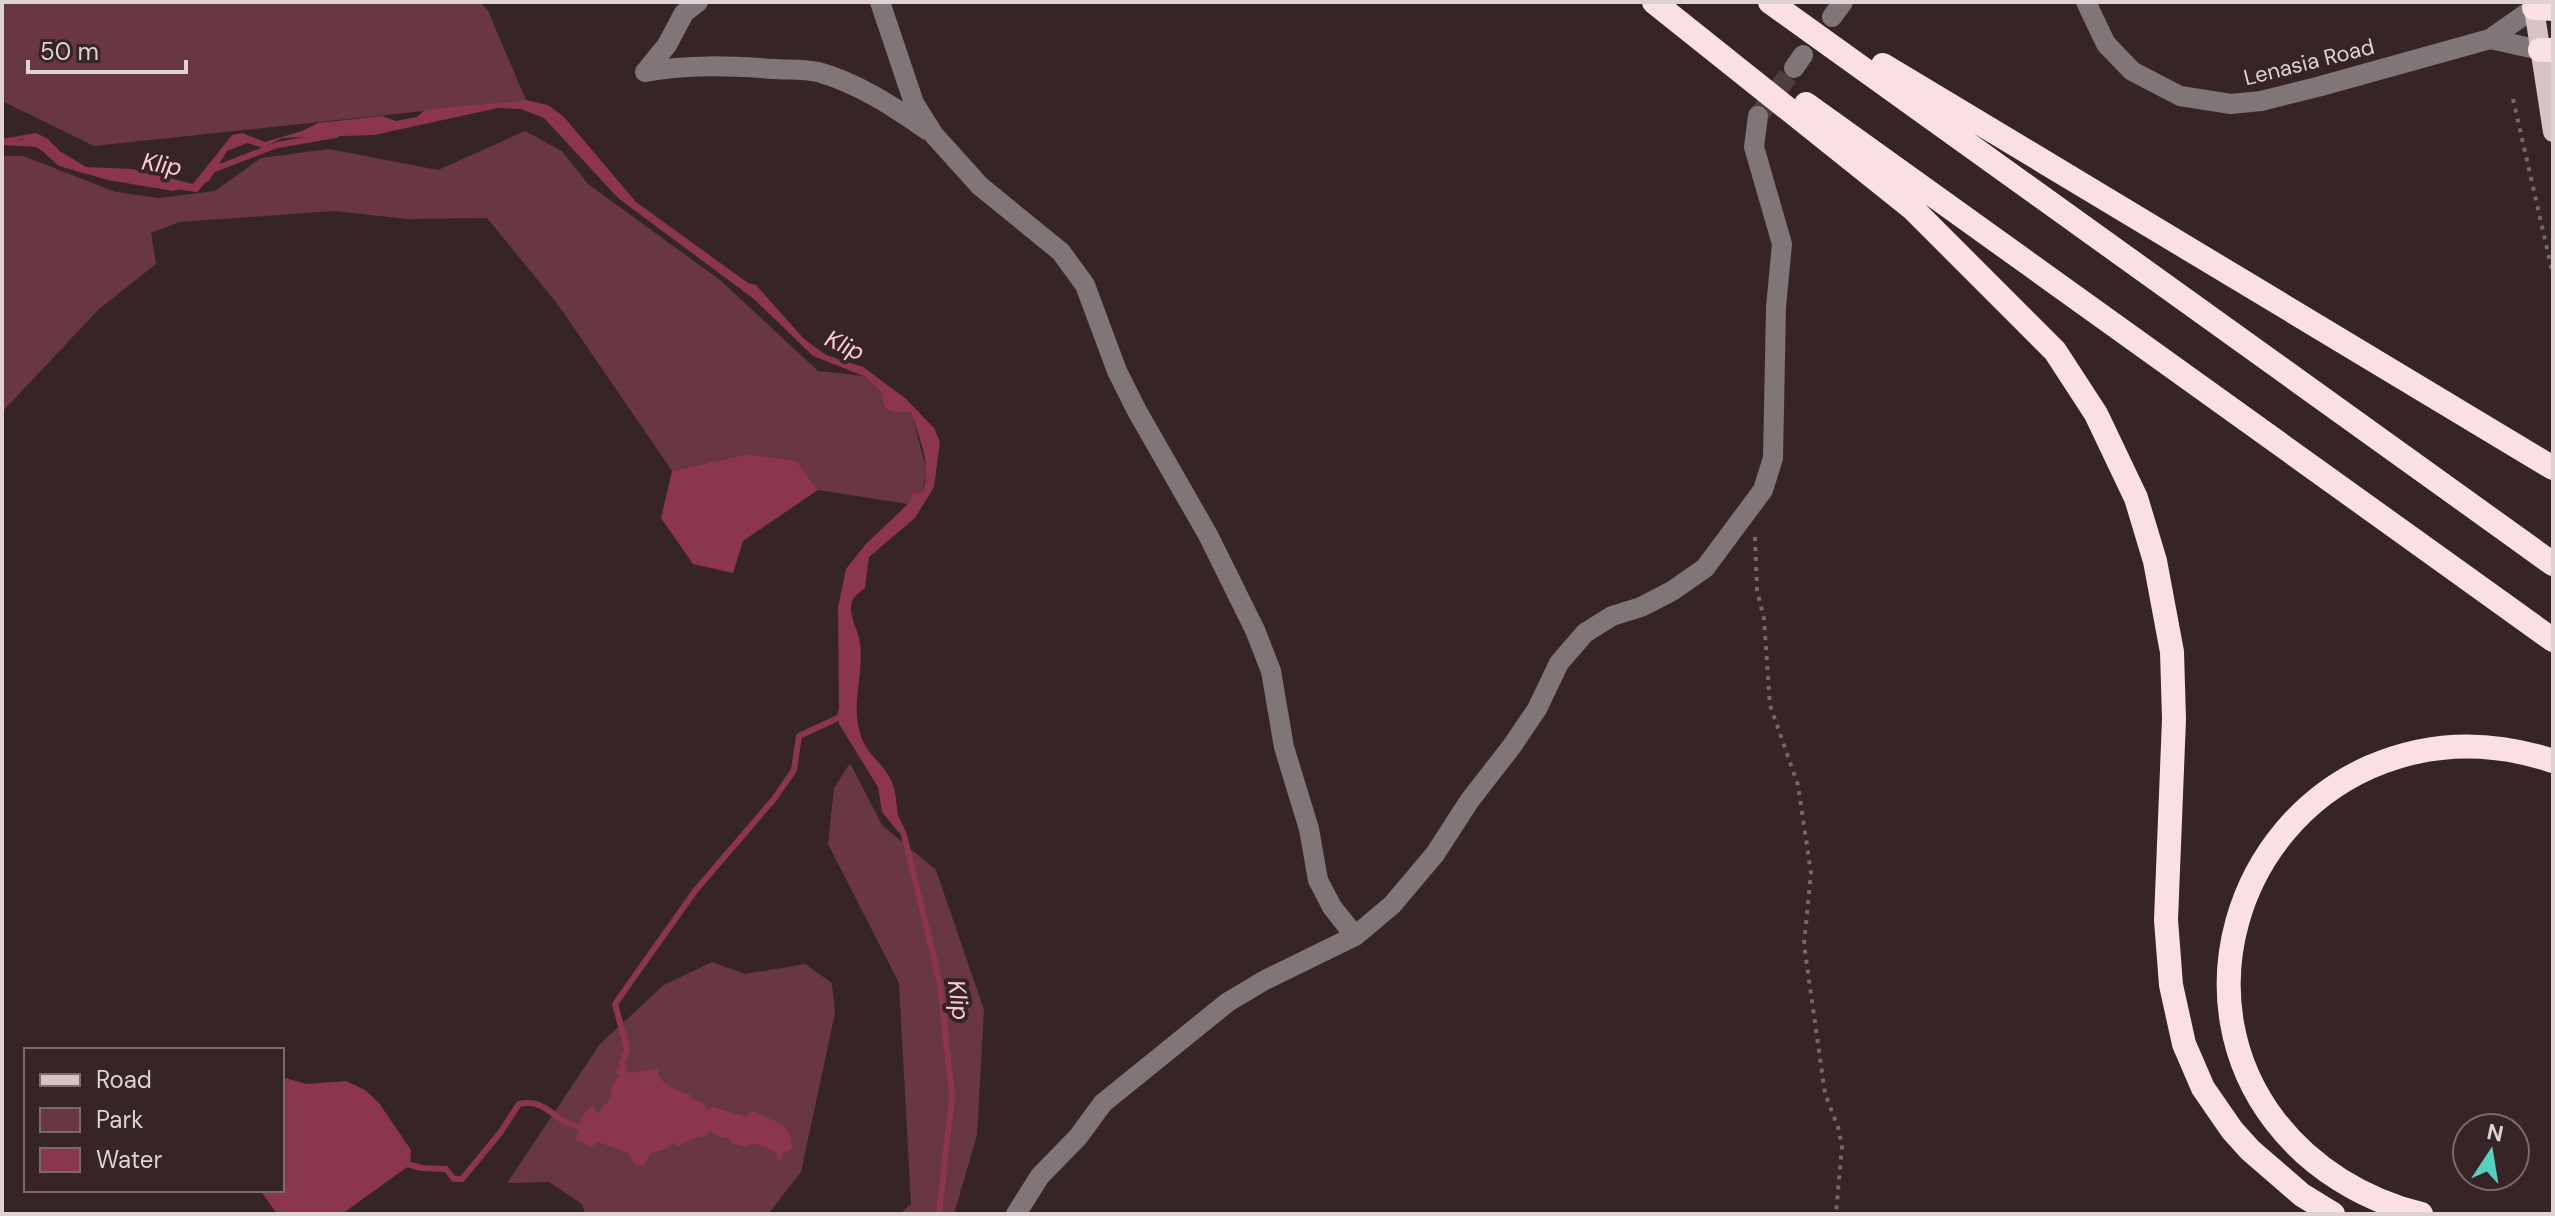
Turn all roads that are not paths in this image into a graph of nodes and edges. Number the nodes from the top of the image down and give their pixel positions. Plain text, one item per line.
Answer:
1 (698, 2) edge
2 (880, 2) edge
3 (1657, 2) edge
4 (1770, 2) edge
5 (1788, 2) edge
6 (2086, 2) edge
7 (2540, 6) edge
8 (2490, 39) junction
9 (2547, 50) edge
10 (1758, 116) tunnel mouth
11 (2553, 132) edge
12 (934, 135) junction
13 (2553, 468) edge
14 (2553, 564) edge
15 (2553, 640) edge
16 (2553, 761) edge
17 (1355, 936) junction
18 (1016, 1214) edge
19 (2333, 1214) edge
20 (2421, 1214) edge

1 - 12 street
2 - 12 street
3 - 15 highway
3 - 19 highway
4 - 14 highway
5 - 13 highway
6 - 8 street, Lenasia Road
7 - 8 street, Lenasia Road
7 - 9 main road
8 - 9 street, Lenasia Road
9 - 11 main road
10 - 17 street
12 - 17 street
16 - 20 highway
17 - 18 street

